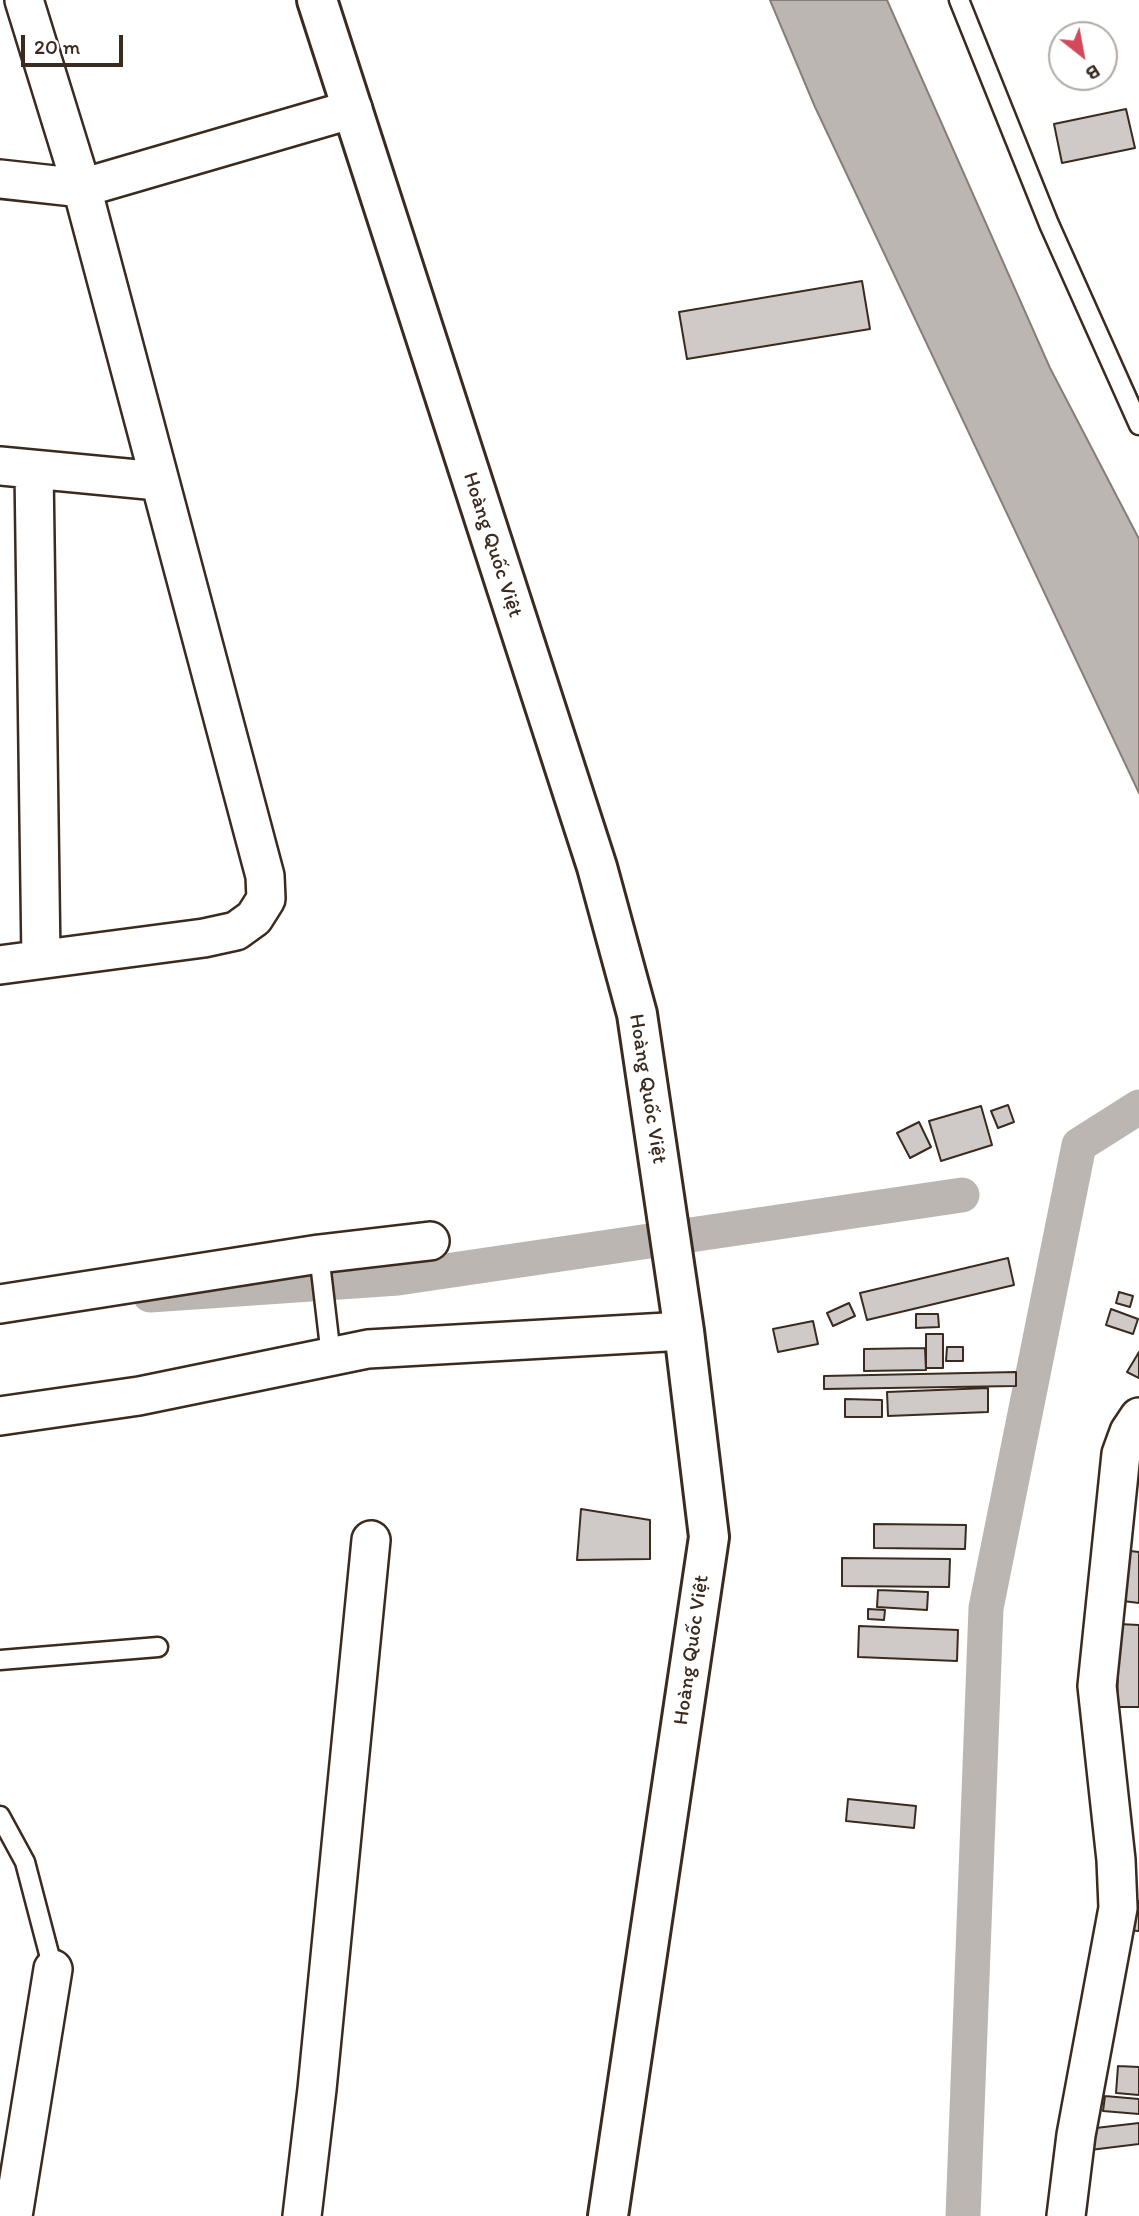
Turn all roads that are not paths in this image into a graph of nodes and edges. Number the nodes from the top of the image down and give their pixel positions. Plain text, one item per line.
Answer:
1 (24, 0) edge
2 (317, 0) edge
3 (959, 0) edge
4 (353, 109) junction
5 (0, 179) edge
6 (82, 188) junction
7 (1139, 425) edge
8 (17, 468) edge
9 (158, 481) junction
10 (41, 959) junction
11 (0, 965) edge
12 (430, 1241) dead end
13 (320, 1262) junction
14 (0, 1304) edge
15 (682, 1319) junction
16 (331, 1351) junction
17 (0, 1416) edge
18 (1139, 1417) edge
19 (370, 1540) dead end
20 (158, 1647) dead end
21 (0, 1660) edge
22 (0, 1816) edge
23 (53, 1969) joint
24 (12, 2216) edge
25 (302, 2216) edge
26 (608, 2216) edge
27 (1066, 2216) edge

1 - 6 street
2 - 4 street, Hoàng Quốc Việt
3 - 7 lane
4 - 6 street
4 - 15 street, Hoàng Quốc Việt
5 - 6 street
6 - 9 street
8 - 9 street
8 - 10 street
9 - 10 street
10 - 11 street
12 - 13 street
13 - 14 street
13 - 16 lane
15 - 16 street
15 - 26 street, Hoàng Quốc Việt
16 - 17 street
18 - 27 street
19 - 25 street
20 - 21 lane
22 - 23 lane
23 - 24 street

